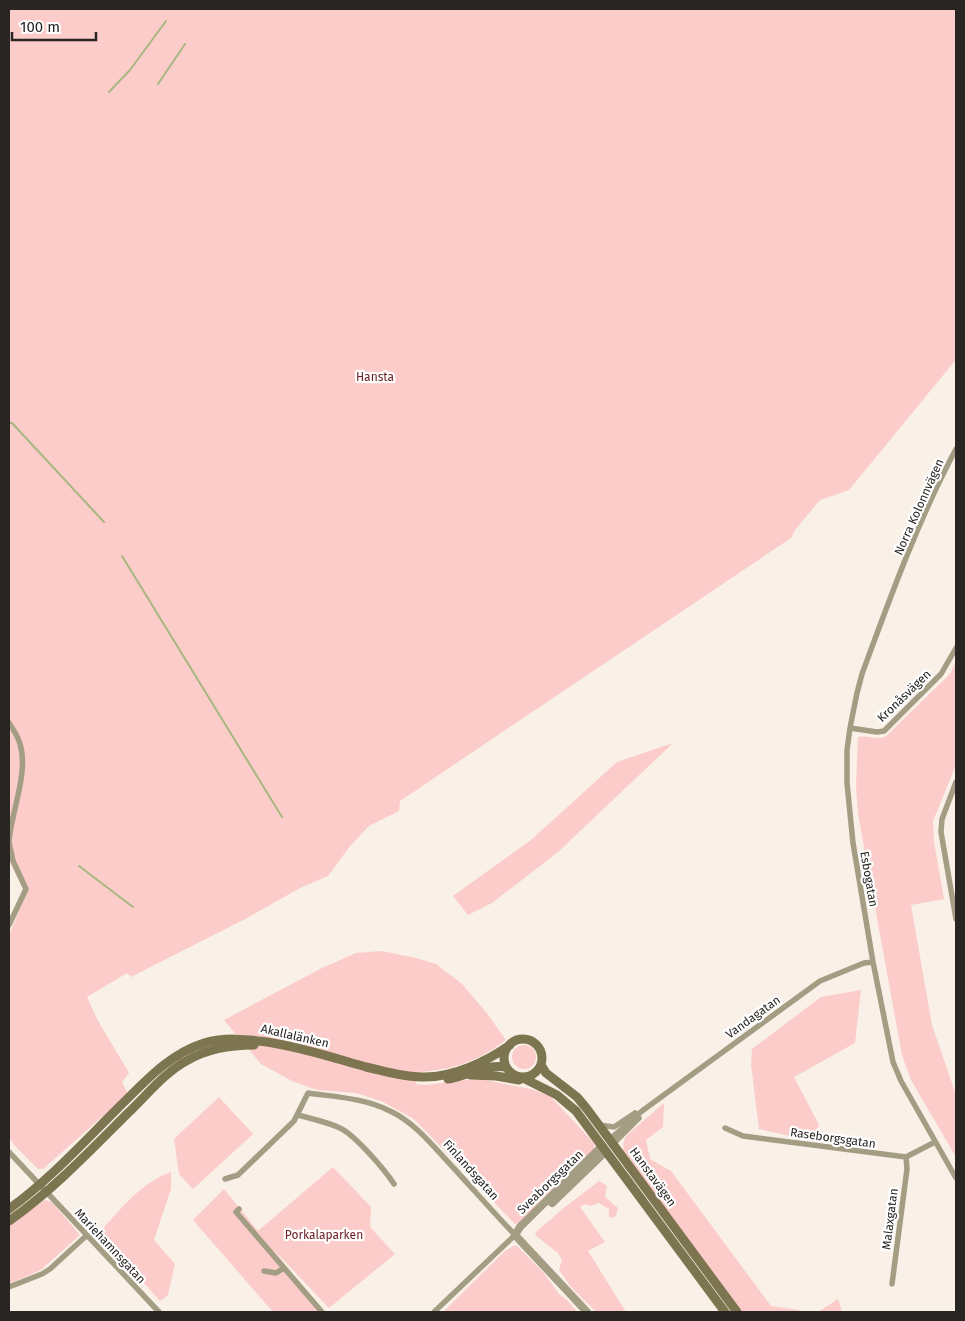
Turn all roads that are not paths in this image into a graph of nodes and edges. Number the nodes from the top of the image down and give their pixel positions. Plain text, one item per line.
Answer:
1 (956, 449) edge
2 (900, 574) joint
3 (956, 648) edge
4 (9, 723) edge
5 (850, 728) junction
6 (956, 782) edge
7 (9, 842) edge
8 (10, 853) edge
9 (955, 907) edge
10 (956, 919) edge
11 (9, 925) edge
12 (873, 962) junction
13 (510, 1045) junction
14 (541, 1065) junction
15 (506, 1067) junction
16 (466, 1075) junction
17 (523, 1078) junction
18 (534, 1083) junction
19 (653, 1104) junction
20 (642, 1111) junction
21 (298, 1115) junction
22 (599, 1124) junction
23 (725, 1128) dead end
24 (612, 1142) junction
25 (935, 1142) junction
26 (604, 1149) junction
27 (9, 1152) edge
28 (906, 1157) junction
29 (956, 1178) edge
30 (225, 1179) dead end
31 (39, 1184) junction
32 (394, 1184) dead end
33 (46, 1192) junction
34 (9, 1209) edge
35 (238, 1209) dead end
36 (9, 1221) edge
37 (515, 1235) junction
38 (86, 1236) junction
39 (284, 1268) junction
40 (264, 1272) dead end
41 (892, 1284) dead end
42 (9, 1287) edge
43 (159, 1312) edge
44 (322, 1312) edge
45 (434, 1312) edge
46 (587, 1312) edge
47 (725, 1312) edge
48 (736, 1312) edge

1 - 2 street, Norra Kolonnvägen
2 - 5 street, Esbogatan
3 - 5 street, Kronåsvägen
4 - 7 street
5 - 12 street, Esbogatan
6 - 9 street
7 - 8 street
8 - 11 street
9 - 10 street
12 - 19 street, Vandagatan
12 - 25 street, Esbogatan
13 - 14 main road
13 - 15 main road
13 - 31 main road, Akallalänken
14 - 17 main road
14 - 22 main road, Hanstavägen
15 - 16 main road, Akallalänken
15 - 17 main road
16 - 18 main road
16 - 33 main road, Akallalänken
17 - 18 main road, Hanstavägen
18 - 26 main road, Hanstavägen
19 - 20 street, Vandagatan
19 - 24 street, Vandagatan
20 - 22 street, Vandagatan
20 - 24 street, Vandagatan
21 - 30 street
21 - 32 street
21 - 37 street, Finlandsgatan
22 - 24 main road, Hanstavägen
23 - 28 street, Raseborgsgatan
24 - 26 main road
24 - 48 main road, Hanstavägen
25 - 28 street
25 - 29 street, Esbogatan
26 - 37 street, Sveaborgsgatan
26 - 47 main road, Hanstavägen
27 - 31 street, Mariehamnsgatan
28 - 41 street, Malaxgatan
31 - 33 street, Mariehamnsgatan
31 - 34 main road, Akallalänken
33 - 36 main road, Akallalänken
33 - 38 street, Mariehamnsgatan
35 - 39 street
37 - 45 street, Sveaborgsgatan
37 - 46 street, Finlandsgatan
38 - 42 street
38 - 43 street, Mariehamnsgatan
39 - 40 street
39 - 44 street

